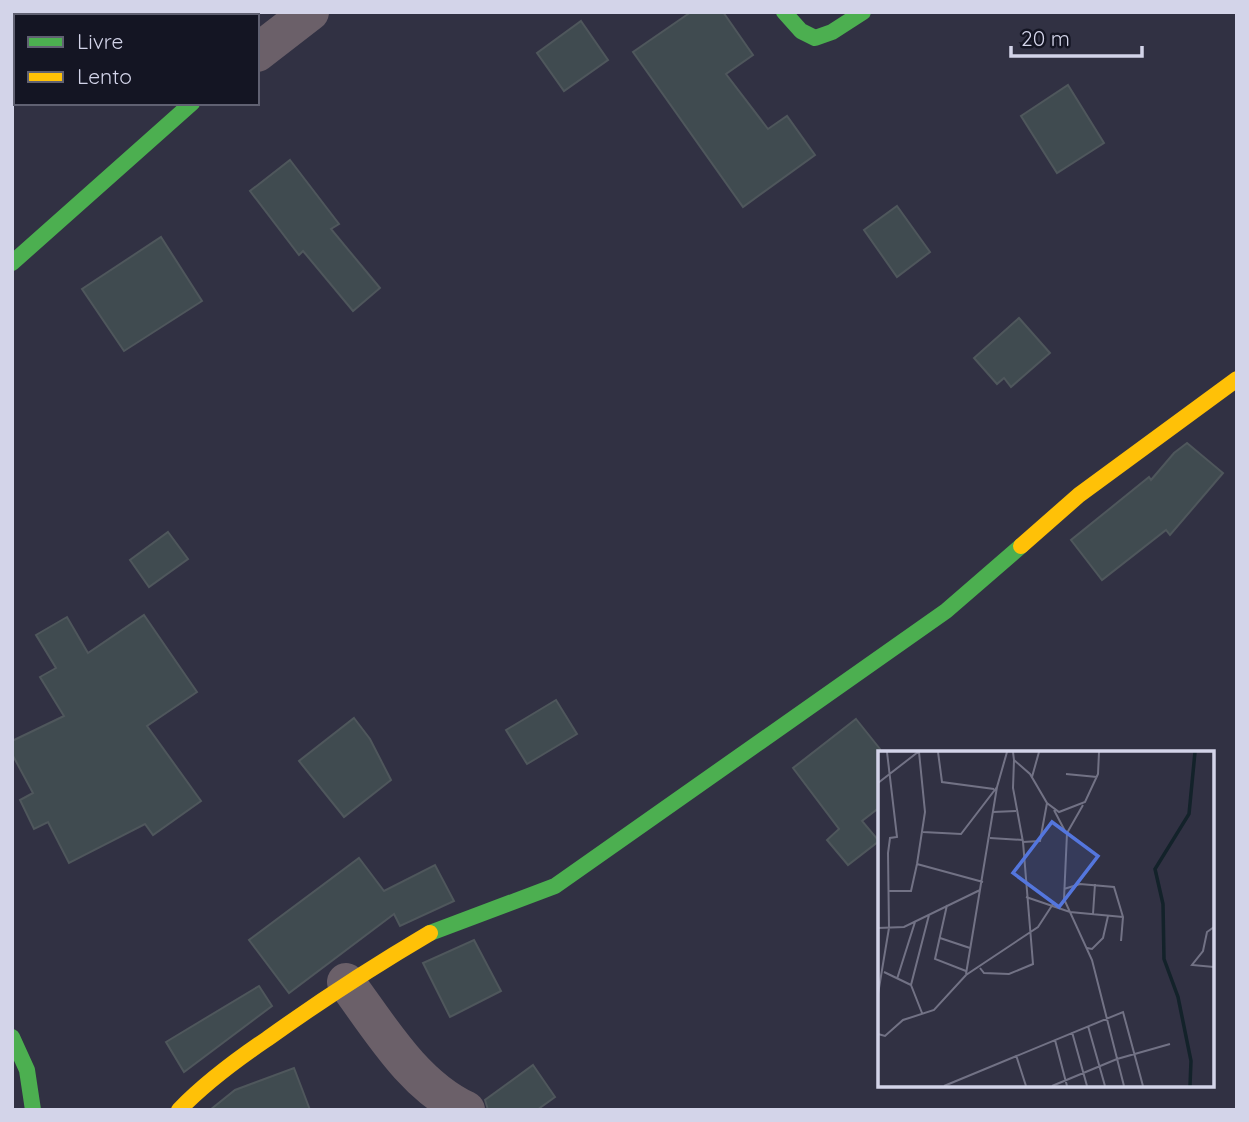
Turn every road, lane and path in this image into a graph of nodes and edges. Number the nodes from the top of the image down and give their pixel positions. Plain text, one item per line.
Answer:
1 (310, 12) edge
2 (784, 12) edge
3 (863, 12) edge
4 (259, 51) edge
5 (190, 105) edge
6 (12, 263) edge
7 (1237, 379) edge
8 (346, 982) junction
9 (12, 1037) edge
10 (33, 1110) edge
11 (179, 1110) edge
12 (466, 1110) edge

1 - 4 street
2 - 3 street
5 - 6 street
7 - 8 street
8 - 11 street
8 - 12 street
9 - 10 street

